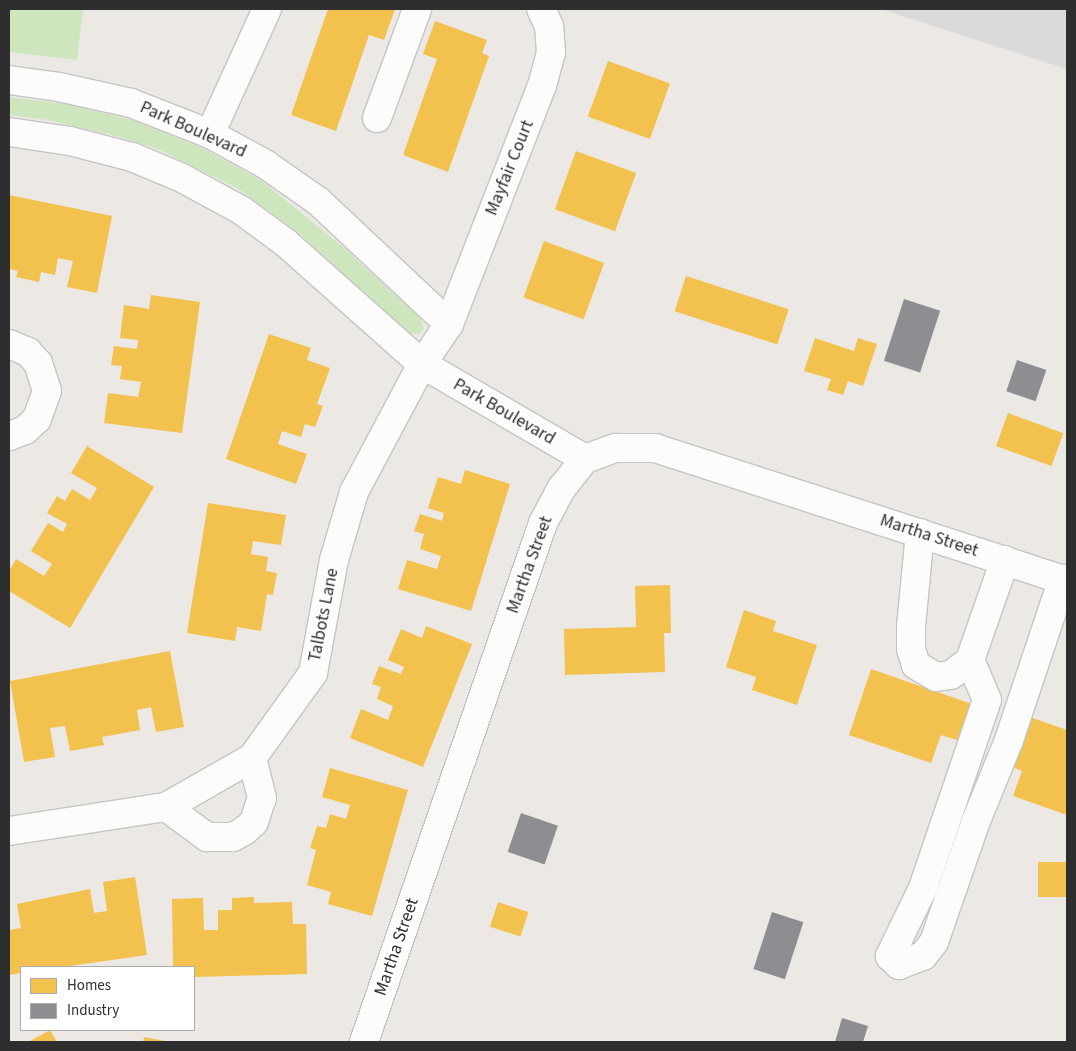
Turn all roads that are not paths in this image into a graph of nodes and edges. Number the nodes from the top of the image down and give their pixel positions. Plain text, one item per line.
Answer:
1 (267, 9) edge
2 (417, 9) edge
3 (541, 9) edge
4 (9, 80) edge
5 (376, 118) dead end
6 (9, 132) edge
7 (210, 134) junction
8 (449, 324) junction
9 (9, 344) edge
10 (422, 364) junction
11 (9, 436) edge
12 (585, 459) junction
13 (920, 533) junction
14 (1004, 560) junction
15 (1065, 580) edge
16 (970, 660) junction
17 (252, 758) junction
18 (166, 807) junction
19 (9, 831) edge
20 (364, 1042) edge

1 - 7 street
2 - 5 street
3 - 8 street, Mayfair Court
4 - 7 street, Park Boulevard
6 - 10 street, Park Boulevard
7 - 8 street, Park Boulevard
8 - 10 street
9 - 11 street
10 - 12 street, Park Boulevard
10 - 17 street, Talbots Lane
12 - 13 street, Martha Street
12 - 20 street, Martha Street
13 - 14 street, Martha Street
13 - 16 street
14 - 15 street, Martha Street
14 - 16 street
15 - 16 street
17 - 18 street, Talbots Lane
17 - 18 street
18 - 19 street, Talbots Lane

